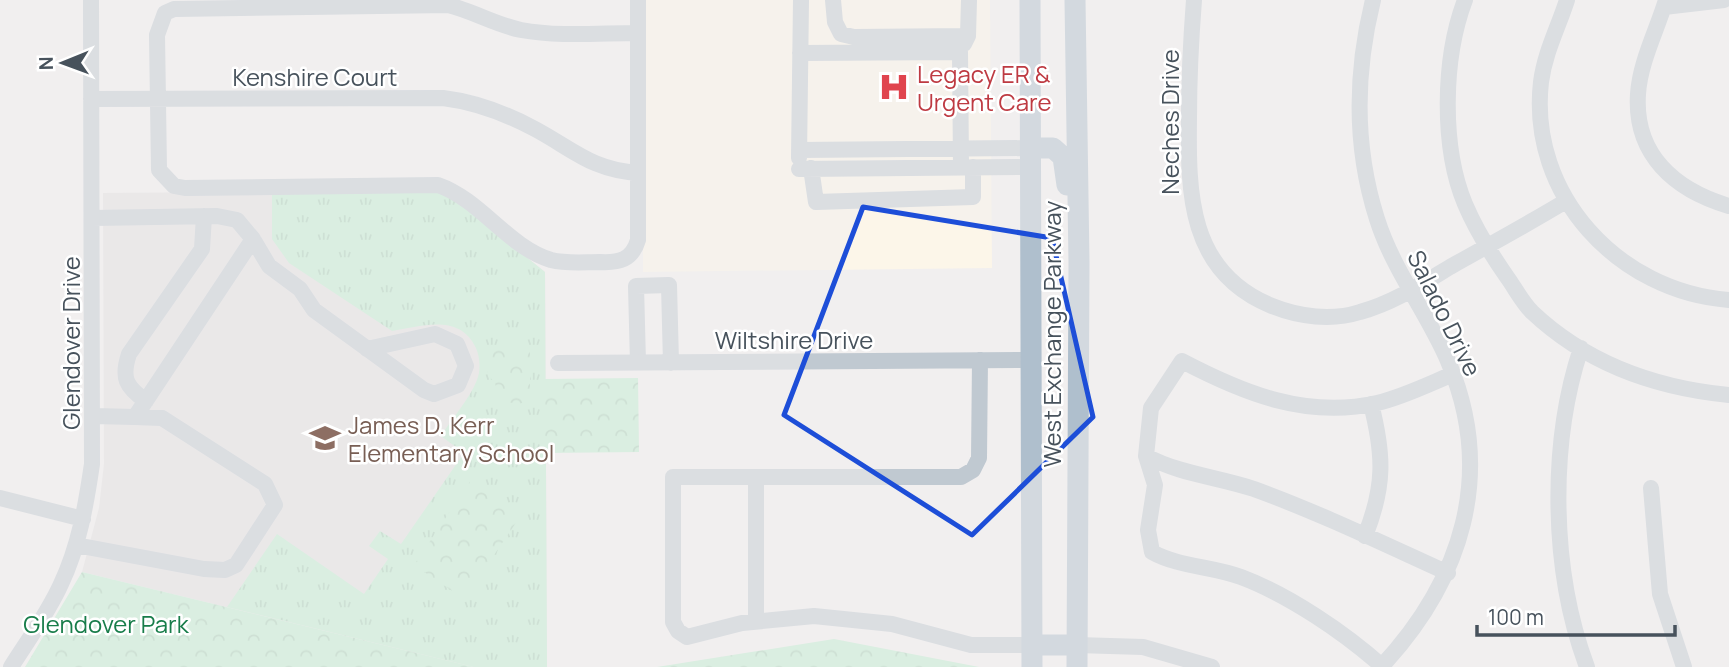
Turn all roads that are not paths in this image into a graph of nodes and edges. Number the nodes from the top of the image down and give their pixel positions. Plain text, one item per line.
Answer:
1 (91, 0) edge
2 (638, 0) edge
3 (801, 0) edge
4 (833, 0) edge
5 (969, 0) edge
6 (1030, 0) edge
7 (1075, 0) edge
8 (1194, 0) edge
9 (1373, 0) edge
10 (1465, 0) edge
11 (1567, 0) edge
12 (1724, 0) edge
13 (1665, 3) edge
14 (638, 33) junction
15 (968, 36) junction
16 (960, 52) junction
17 (800, 53) junction
18 (158, 99) junction
19 (91, 100) junction
20 (961, 148) junction
21 (799, 149) junction
22 (883, 149) junction
23 (1030, 157) junction
24 (967, 167) junction
25 (883, 168) junction
26 (803, 172) junction
27 (638, 173) junction
28 (1566, 201) junction
29 (1729, 206) edge
30 (204, 216) junction
31 (92, 218) junction
32 (253, 239) junction
33 (1486, 247) junction
34 (1409, 291) junction
35 (1079, 298) junction
36 (1729, 300) edge
37 (1581, 348) junction
38 (367, 349) junction
39 (980, 360) junction
40 (1031, 360) junction
41 (558, 363) dead end
42 (638, 363) junction
43 (671, 363) junction
44 (1453, 374) junction
45 (1729, 396) edge
46 (146, 401) junction
47 (1371, 404) junction
48 (94, 416) junction
49 (135, 417) junction
50 (1146, 457) junction
51 (756, 477) junction
52 (1651, 488) dead end
53 (0, 498) edge
54 (83, 519) junction
55 (1365, 536) junction
56 (76, 545) junction
57 (1448, 573) junction
58 (756, 621) junction
59 (1032, 645) junction
60 (1077, 645) junction
61 (1582, 665) edge
62 (1205, 666) edge
63 (11, 667) edge
64 (1032, 667) edge
65 (1077, 667) edge
66 (1382, 667) edge
67 (1684, 667) edge

1 - 19 street, Glendover Drive
2 - 14 street
3 - 17 street
4 - 15 street
5 - 15 street
6 - 23 main road, West Exchange Parkway
7 - 35 main road, West Exchange Parkway
8 - 34 street, Neches Drive
9 - 34 street, Salado Drive
10 - 33 street
11 - 28 street
12 - 13 street
13 - 29 street
14 - 18 street
14 - 27 street
15 - 16 street
16 - 17 street
16 - 20 street
17 - 21 street
18 - 19 street, Kenshire Court
18 - 27 street, Kenshire Court
18 - 27 street
19 - 31 street, Glendover Drive
20 - 22 street
20 - 23 street
20 - 24 street
21 - 22 street
21 - 26 street
22 - 25 street
23 - 24 street
23 - 35 main road
23 - 40 main road, West Exchange Parkway
24 - 25 street
24 - 26 street
25 - 26 street
28 - 33 street, Neches Drive
28 - 36 street
30 - 31 street
30 - 32 street
30 - 46 street
31 - 48 street, Glendover Drive
32 - 38 street
32 - 46 street
33 - 34 street, Neches Drive
33 - 37 street
34 - 44 street, Salado Drive
35 - 60 main road, West Exchange Parkway
37 - 45 street
37 - 61 street
38 - 38 street
39 - 40 street, Wiltshire Drive
39 - 43 street, Wiltshire Drive
39 - 51 street
40 - 59 main road, West Exchange Parkway
41 - 42 street, Wiltshire Drive
42 - 43 street, Wiltshire Drive
42 - 43 street
44 - 47 street
44 - 57 street, Salado Drive
46 - 49 street
47 - 50 street
47 - 55 street
48 - 49 street
48 - 54 street, Glendover Drive
49 - 56 street
50 - 55 street
50 - 66 street
51 - 58 street
51 - 58 street
52 - 67 street
53 - 54 street
54 - 56 street, Glendover Drive
55 - 57 street
56 - 63 street, Glendover Drive
57 - 66 street, Salado Drive
58 - 59 street
59 - 60 main road
59 - 64 main road, West Exchange Parkway
60 - 62 street
60 - 65 main road, West Exchange Parkway

